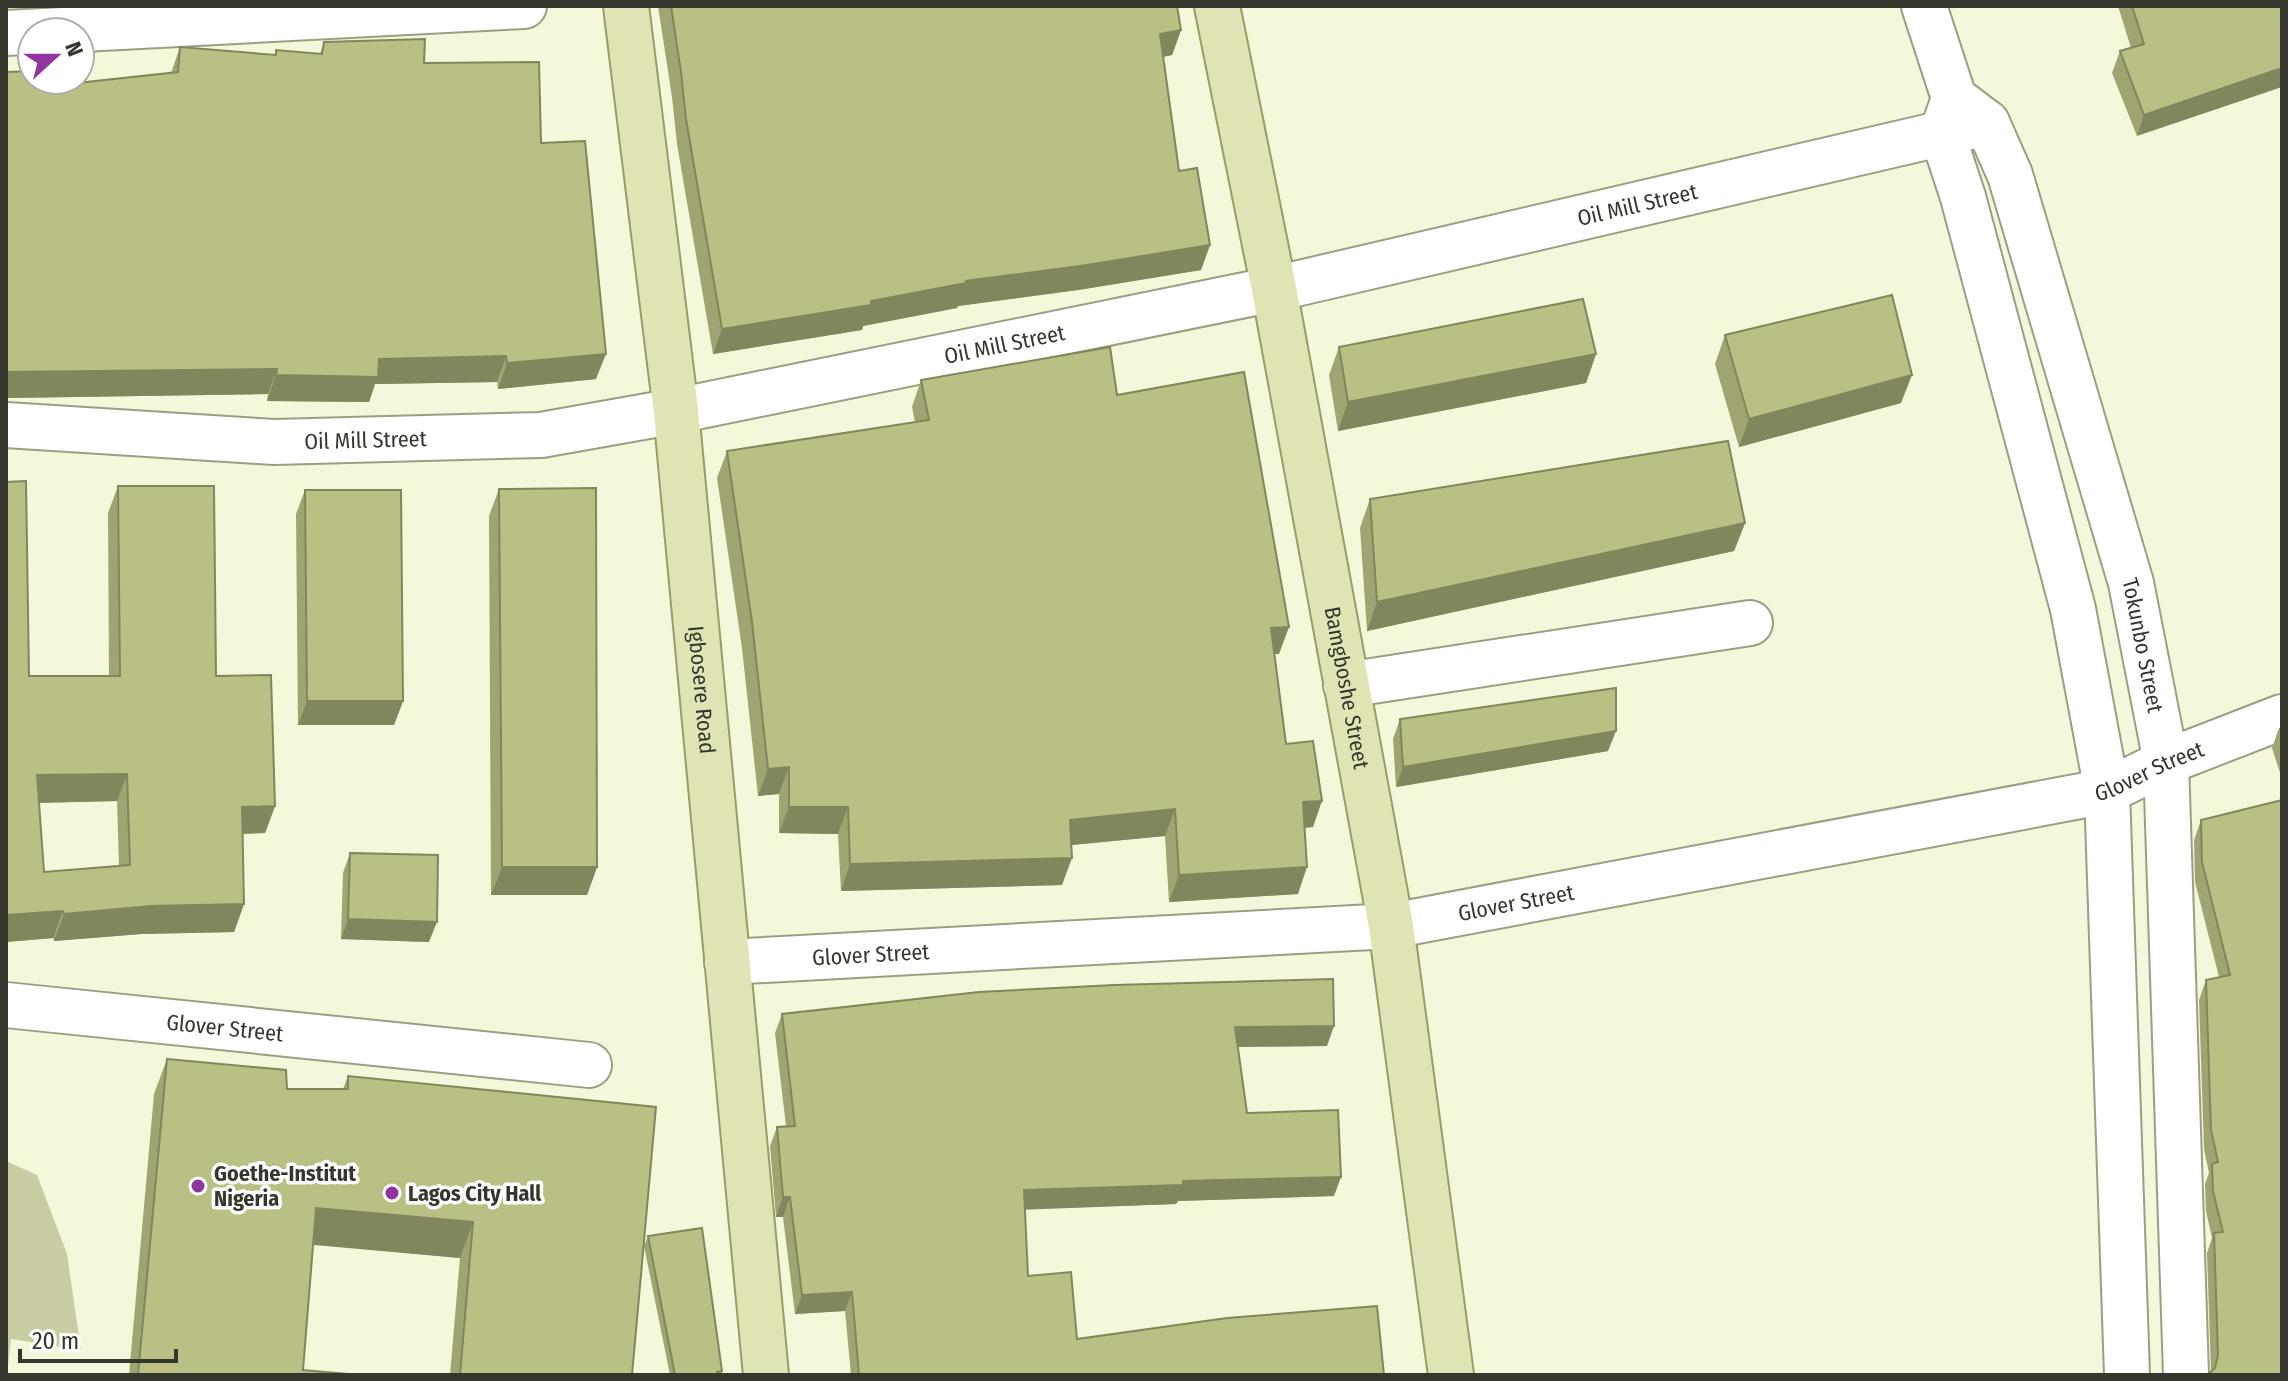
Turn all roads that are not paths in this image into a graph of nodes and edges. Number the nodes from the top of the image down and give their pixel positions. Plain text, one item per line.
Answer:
1 (524, 6) edge
2 (626, 6) edge
3 (1217, 6) edge
4 (1924, 6) edge
5 (6, 33) edge
6 (1961, 118) junction
7 (1274, 289) junction
8 (676, 411) junction
9 (6, 425) edge
10 (1750, 623) dead end
11 (1346, 685) junction
12 (2282, 717) edge
13 (2166, 762) junction
14 (2107, 791) junction
15 (1391, 926) junction
16 (727, 962) junction
17 (6, 1005) edge
18 (589, 1065) dead end
19 (766, 1375) edge
20 (1451, 1375) edge
21 (2127, 1375) edge
22 (2186, 1375) edge

1 - 5 street
2 - 8 main road, Igbosere Road
3 - 7 main road, Bamgboshe Street
4 - 6 street, Tokunbo Street
6 - 7 street, Oil Mill Street
6 - 13 street, Tokunbo Street
6 - 14 street, Tokunbo Street
7 - 8 street, Oil Mill Street
7 - 11 main road, Bamgboshe Street
8 - 9 street, Oil Mill Street
8 - 16 main road, Igbosere Road
10 - 11 street
11 - 15 main road, Bamgboshe Street
12 - 13 street, Glover Street
13 - 14 street, Glover Street
13 - 22 street, Tokunbo Street
14 - 15 street, Glover Street
14 - 21 street, Tokunbo Street
15 - 16 street, Glover Street
15 - 20 main road, Bamgboshe Street
16 - 19 main road, Igbosere Road
17 - 18 street, Glover Street

